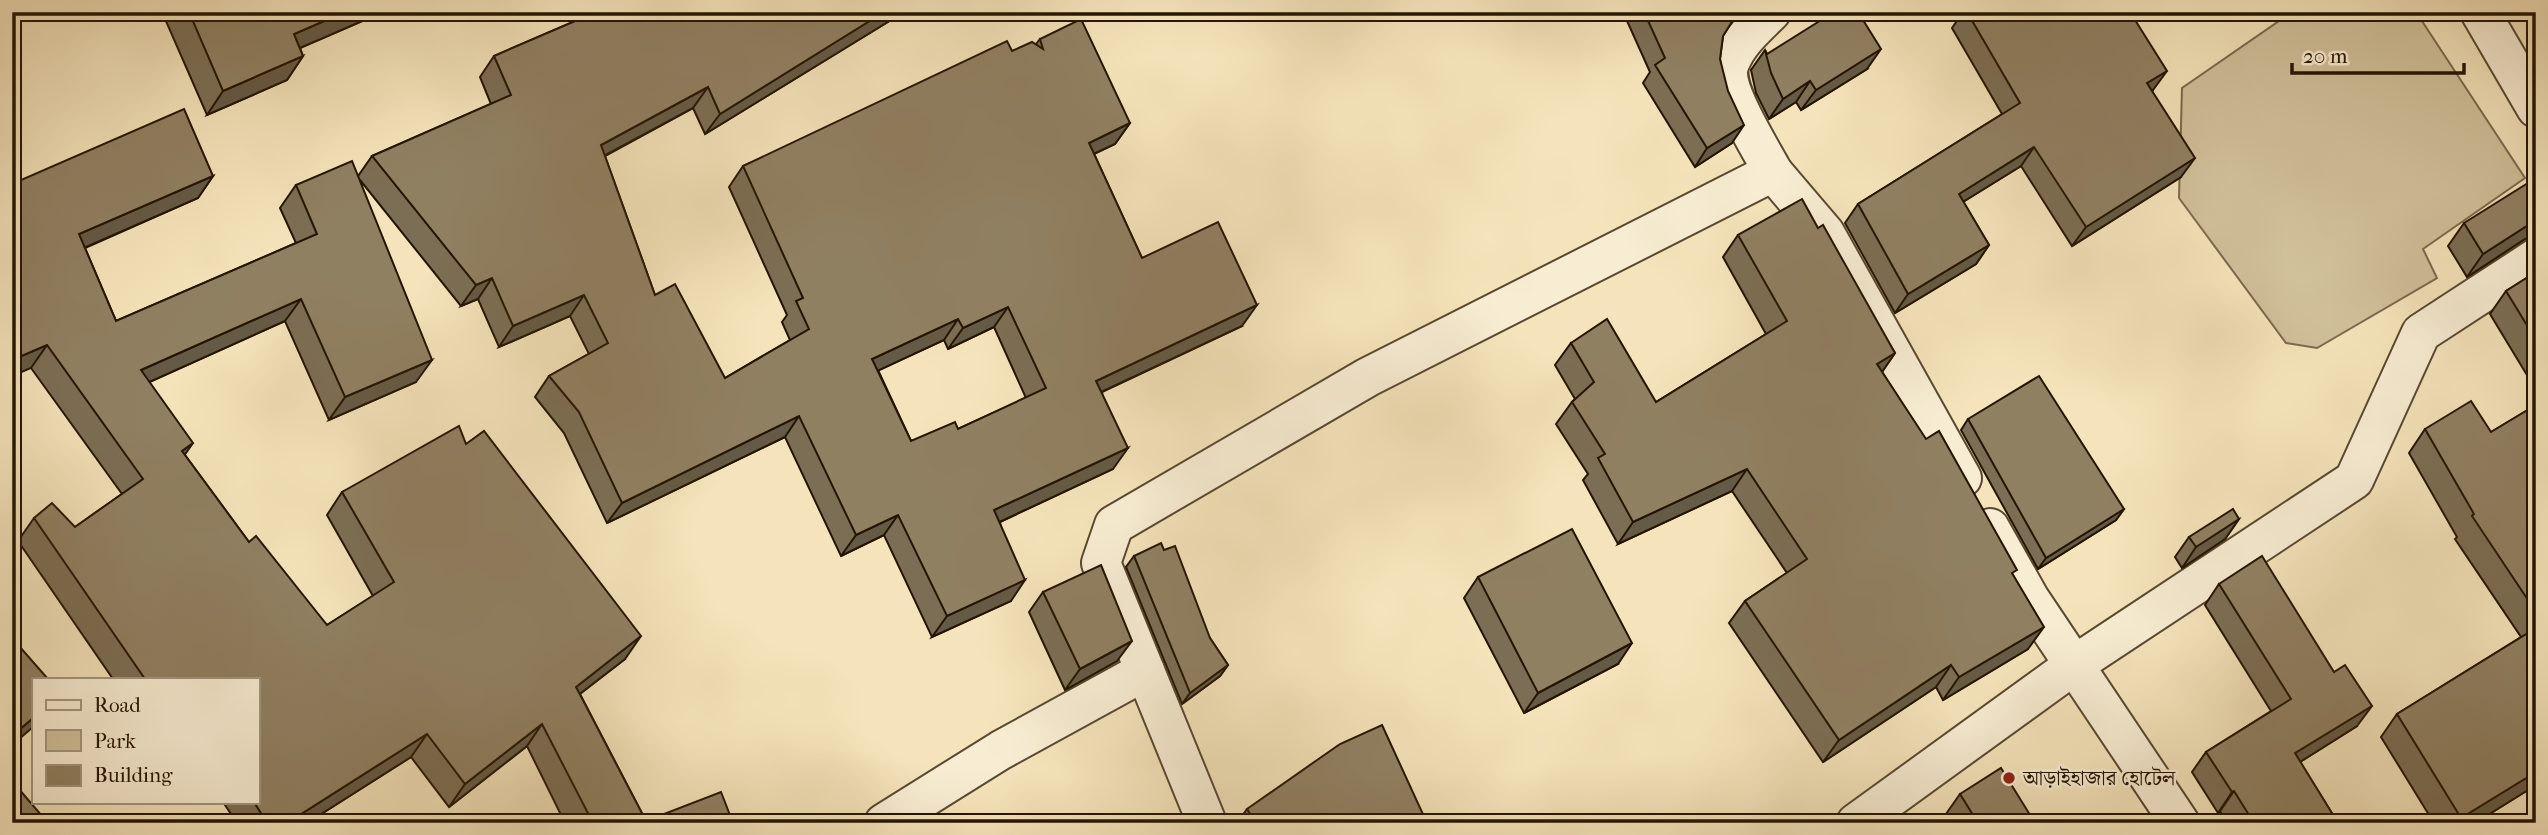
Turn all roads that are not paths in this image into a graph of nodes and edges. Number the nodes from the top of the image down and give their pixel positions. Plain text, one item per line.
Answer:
1 (1770, 12) edge
2 (2480, 12) edge
3 (2536, 108) edge
4 (1773, 172) junction
5 (2536, 258) edge
6 (2074, 665) junction
7 (1146, 671) junction
8 (884, 823) edge
9 (1207, 823) edge
10 (1856, 823) edge
11 (2180, 823) edge

1 - 4 street
2 - 3 street
4 - 6 street
4 - 7 street
5 - 6 street
6 - 10 street
6 - 11 street
7 - 8 street
7 - 9 street

